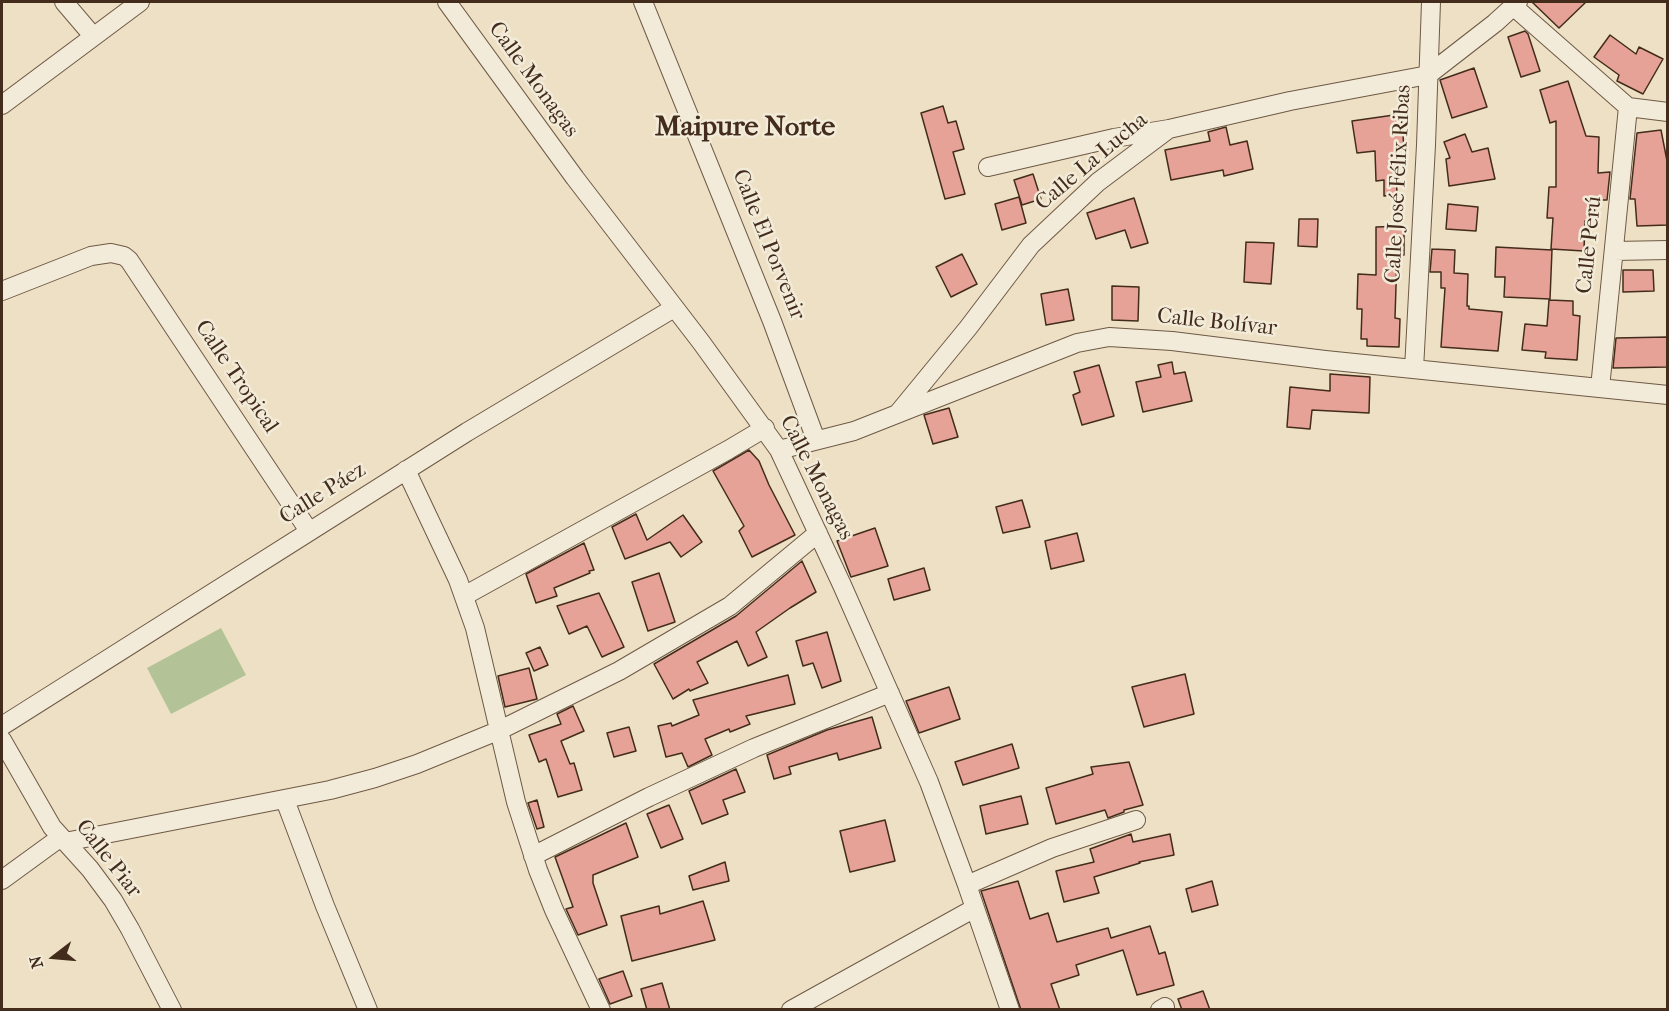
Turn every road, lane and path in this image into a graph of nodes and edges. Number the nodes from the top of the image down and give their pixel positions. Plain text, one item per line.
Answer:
1 (64, 2) edge
2 (140, 2) edge
3 (447, 2) edge
4 (643, 2) edge
5 (1431, 2) edge
6 (1515, 4) edge
7 (93, 36) junction
8 (1428, 75) junction
9 (2, 105) edge
10 (1628, 107) junction
11 (1668, 112) edge
12 (1169, 129) junction
13 (988, 167) dead end
14 (1668, 250) edge
15 (1614, 251) junction
16 (2, 291) edge
17 (674, 308) junction
18 (1414, 369) junction
19 (1600, 388) junction
20 (1668, 395) edge
21 (897, 415) junction
22 (765, 428) junction
23 (816, 440) junction
24 (779, 450) junction
25 (406, 470) junction
26 (309, 531) junction
27 (818, 533) junction
28 (464, 596) junction
29 (890, 693) junction
30 (2, 726) edge
31 (500, 730) junction
32 (2, 740) edge
33 (285, 800) junction
34 (1136, 820) dead end
35 (63, 840) junction
36 (533, 856) junction
37 (2, 880) edge
38 (967, 885) junction
39 (975, 908) junction
40 (172, 1010) edge
41 (368, 1010) edge
42 (601, 1010) edge
43 (791, 1010) edge
44 (1010, 1010) edge

1 - 7 street
2 - 7 street
3 - 17 street, Calle Monagas
4 - 23 street, Calle El Porvenir
5 - 8 street, Calle José Félix Ribas
6 - 8 street, Calle La Lucha
6 - 10 street
7 - 9 street
8 - 12 street, Calle La Lucha
8 - 18 street, Calle José Félix Ribas
10 - 11 street
10 - 15 street, Calle Perú
12 - 13 street
12 - 21 street, Calle La Lucha
14 - 15 street
15 - 19 street, Calle Perú
16 - 26 street, Calle Tropical
17 - 22 street, Calle Monagas
17 - 25 street, Calle Páez
18 - 19 street, Calle Bolívar
18 - 21 street, Calle Bolívar
19 - 20 street, Calle Bolívar
21 - 23 street, Calle Bolívar
22 - 24 street, Calle Monagas
22 - 28 street
23 - 24 street, Calle Bolívar
24 - 27 street, Calle Monagas
25 - 26 street, Calle Páez
25 - 28 street
26 - 30 street, Calle Páez
27 - 29 street, Calle Monagas
27 - 31 street
28 - 31 street
29 - 36 street
29 - 38 street, Calle Monagas
31 - 33 street
31 - 36 street
32 - 35 street, Calle Piar
33 - 35 street
33 - 41 street
34 - 38 street
35 - 37 street
35 - 40 street, Calle Piar
36 - 42 street
38 - 39 street, Calle Monagas
39 - 43 street
39 - 44 street, Calle Monagas

